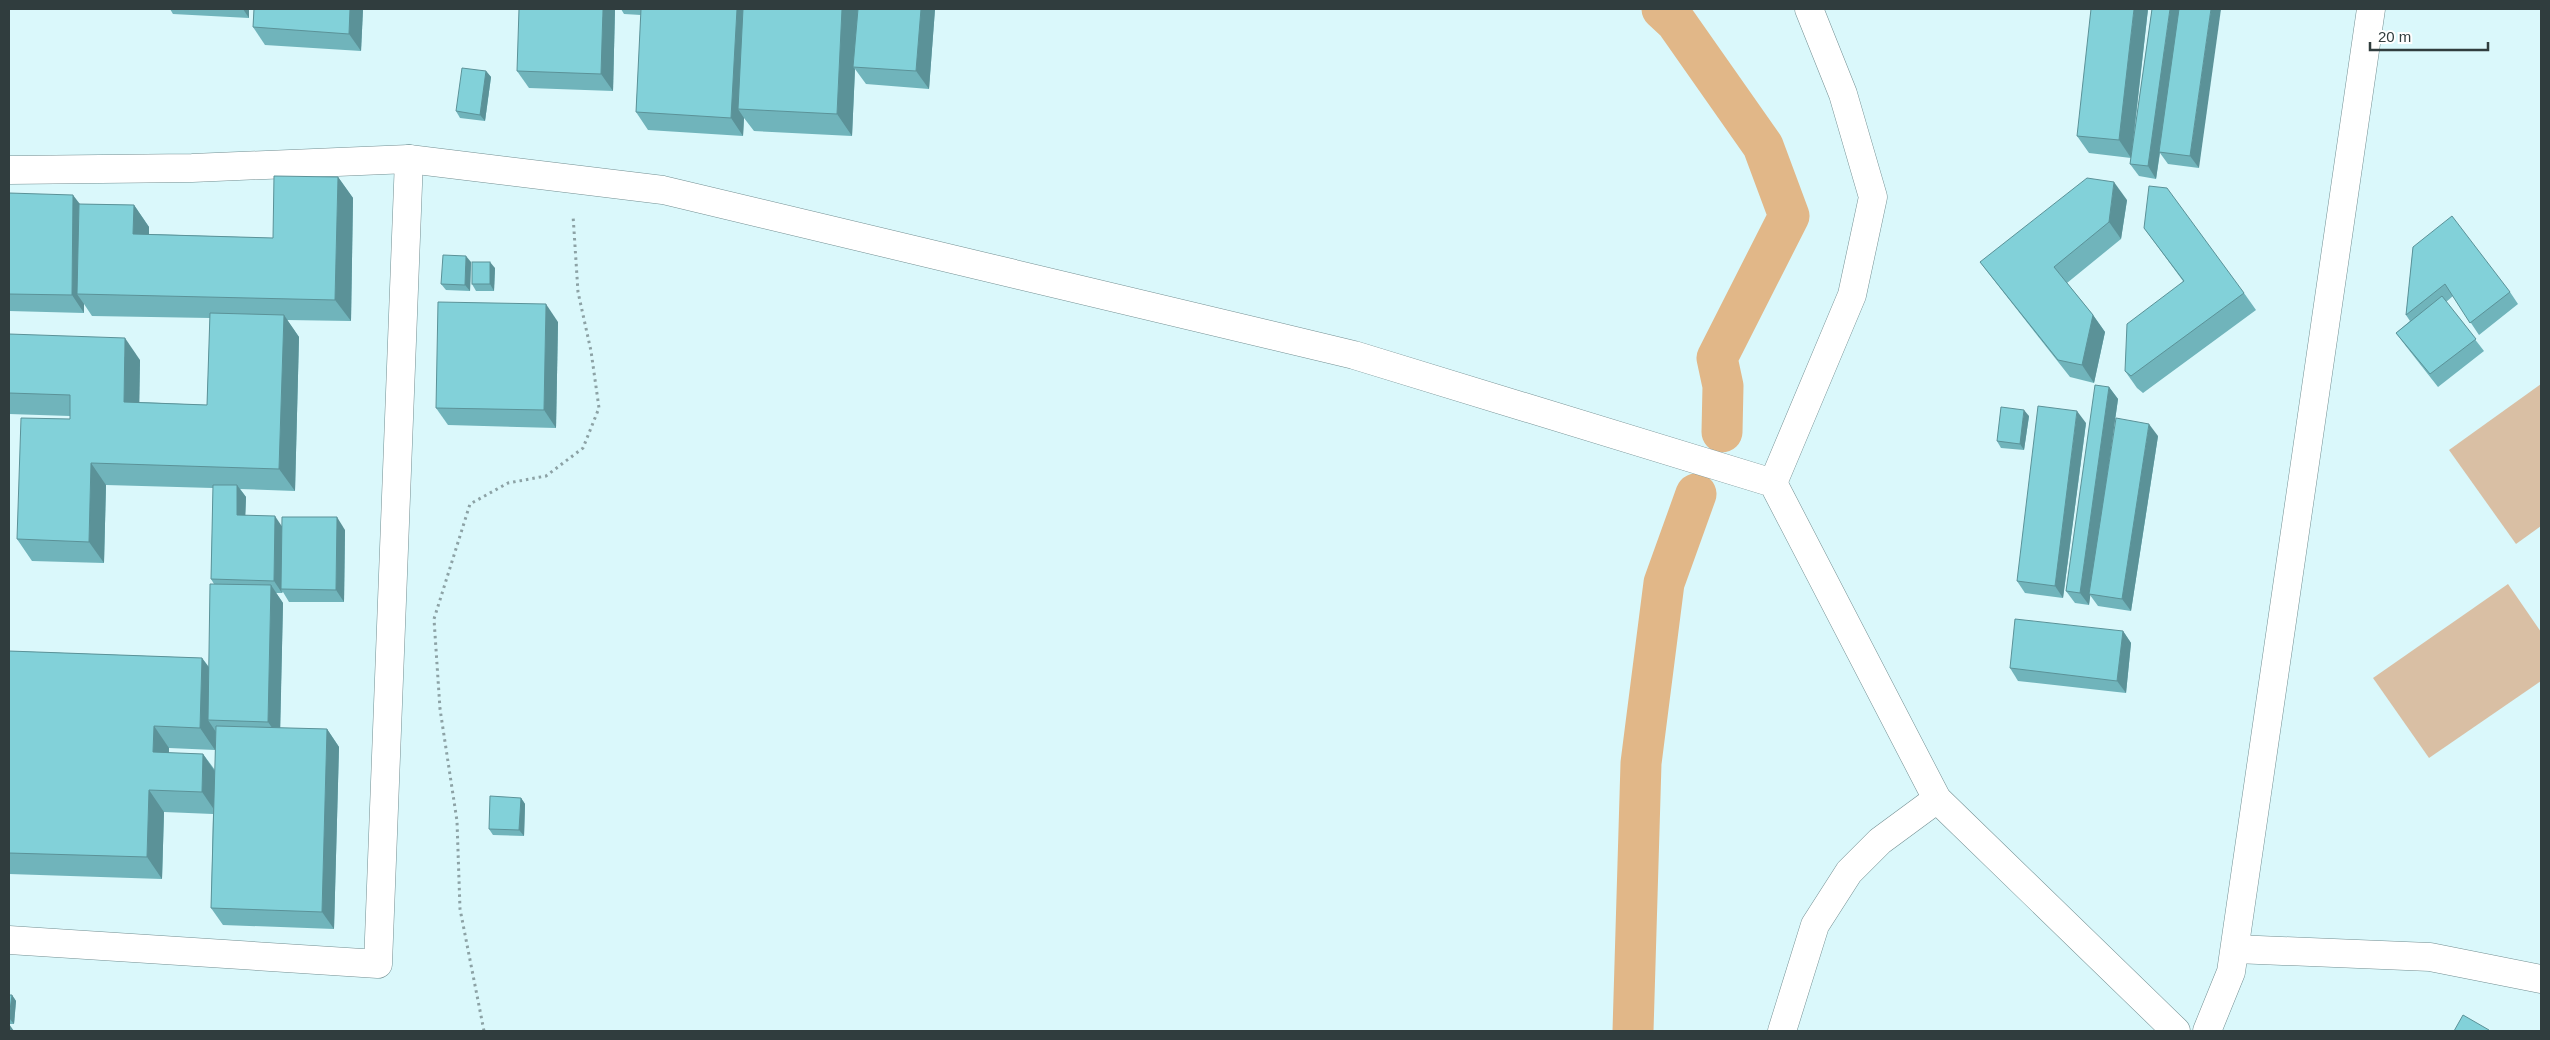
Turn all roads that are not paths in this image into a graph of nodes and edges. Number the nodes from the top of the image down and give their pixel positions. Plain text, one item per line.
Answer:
1 (1809, 9) edge
2 (2371, 9) edge
3 (409, 159) junction
4 (9, 170) edge
5 (1773, 483) junction
6 (1937, 799) junction
7 (9, 940) edge
8 (2235, 949) junction
9 (2541, 979) edge
10 (1782, 1031) edge
11 (2176, 1031) edge
12 (2207, 1031) edge

1 - 5 lane
2 - 8 lane
3 - 4 lane
3 - 5 lane
3 - 7 lane
5 - 6 lane
6 - 10 lane
6 - 11 lane
8 - 9 lane
8 - 12 lane

